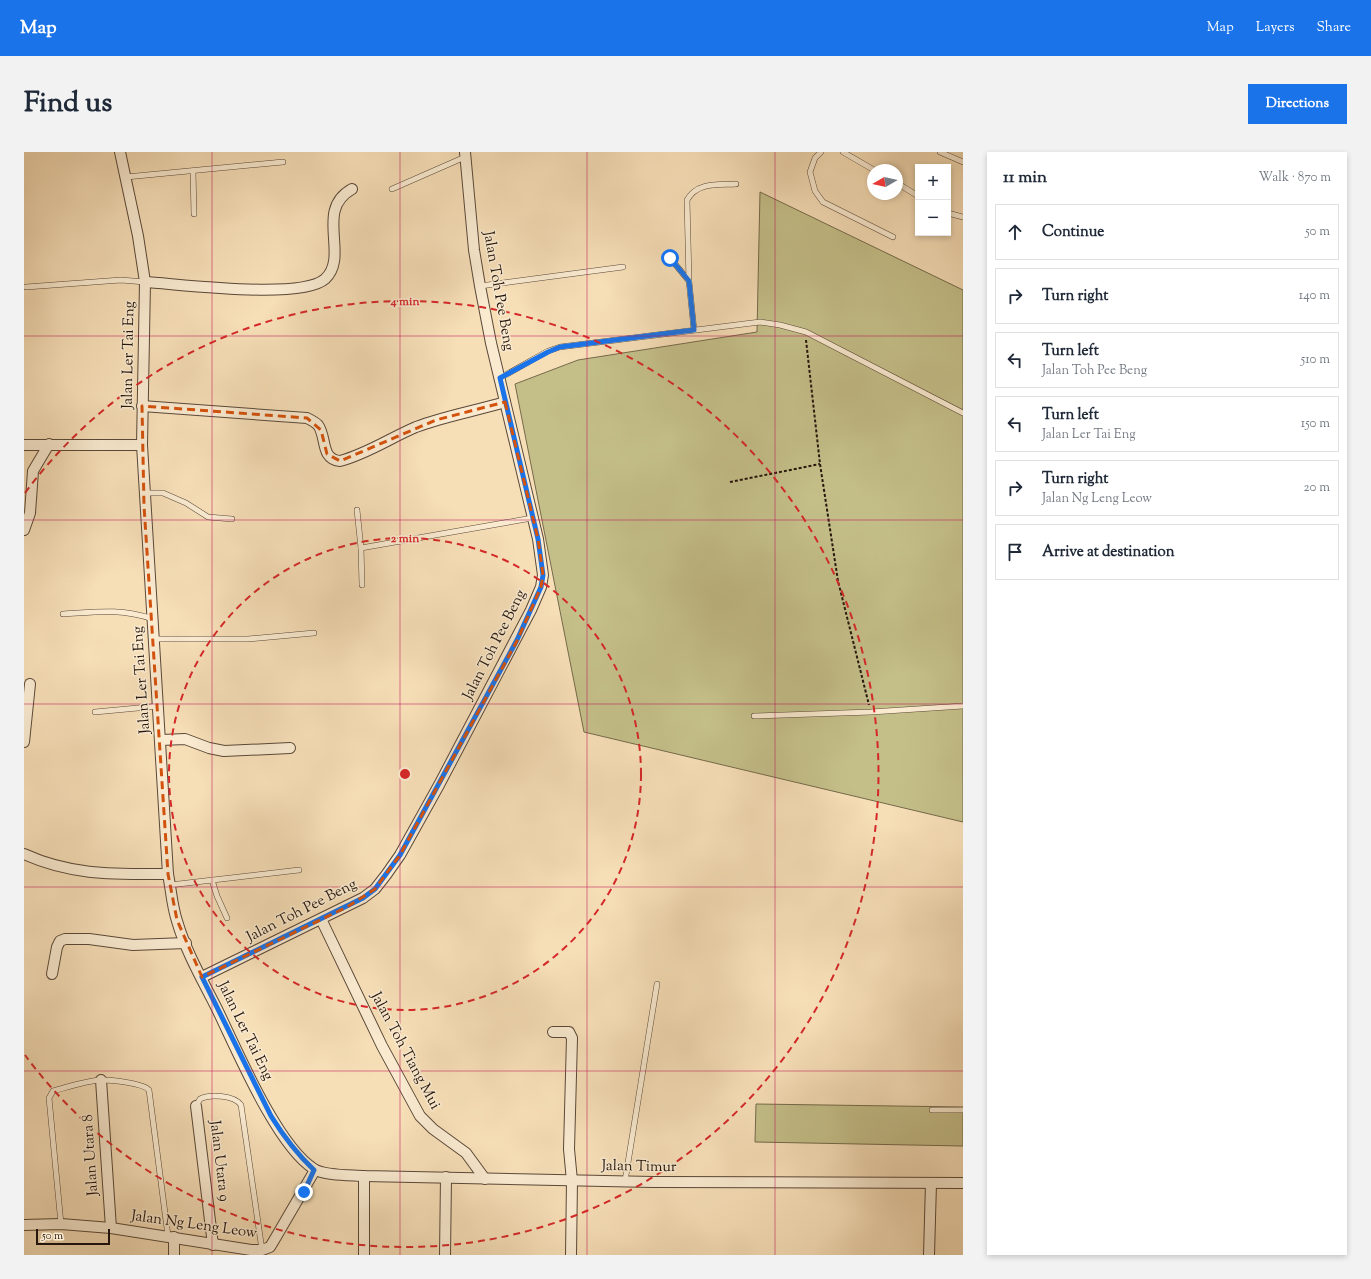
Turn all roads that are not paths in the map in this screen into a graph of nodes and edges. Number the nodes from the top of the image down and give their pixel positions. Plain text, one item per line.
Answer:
1 (120, 152) edge
2 (821, 152) edge
3 (843, 152) edge
4 (940, 152) edge
5 (465, 155) edge
6 (283, 162) dead end
7 (963, 162) edge
8 (867, 166) edge
9 (193, 171) junction
10 (126, 177) junction
11 (736, 184) dead end
12 (903, 187) edge
13 (352, 189) dead end
14 (392, 189) dead end
15 (915, 194) edge
16 (194, 214) dead end
17 (951, 214) edge
18 (963, 217) edge
19 (893, 237) dead end
20 (670, 258) dead end
21 (623, 268) dead end
22 (689, 281) junction
23 (145, 282) junction
24 (480, 286) junction
25 (26, 287) dead end
26 (694, 330) junction
27 (500, 378) junction
28 (505, 402) junction
29 (142, 406) junction
30 (963, 413) edge
31 (49, 444) junction
32 (24, 445) edge
33 (142, 445) junction
34 (144, 493) junction
35 (357, 510) dead end
36 (532, 518) junction
37 (232, 519) dead end
38 (24, 530) edge
39 (361, 548) junction
40 (362, 585) dead end
41 (63, 614) dead end
42 (153, 619) junction
43 (314, 634) dead end
44 (155, 639) junction
45 (30, 684) dead end
46 (159, 706) junction
47 (963, 706) edge
48 (95, 712) dead end
49 (754, 716) dead end
50 (161, 740) junction
51 (24, 742) edge
52 (290, 748) dead end
53 (24, 854) edge
54 (299, 870) dead end
55 (168, 874) junction
56 (212, 880) junction
57 (170, 885) junction
58 (227, 918) dead end
59 (321, 919) junction
60 (186, 944) junction
61 (52, 974) dead end
62 (202, 977) junction
63 (658, 984) dead end
64 (553, 1032) dead end
65 (101, 1080) junction
66 (196, 1106) joint
67 (932, 1110) dead end
68 (963, 1110) edge
69 (314, 1170) junction
70 (364, 1176) junction
71 (446, 1177) junction
72 (485, 1179) junction
73 (572, 1181) junction
74 (625, 1181) junction
75 (931, 1183) junction
76 (963, 1183) edge
77 (61, 1224) junction
78 (24, 1225) edge
79 (111, 1228) junction
80 (171, 1237) junction
81 (214, 1245) junction
82 (262, 1252) edge
83 (174, 1255) edge
84 (364, 1255) edge
85 (445, 1255) edge
86 (572, 1255) edge
87 (930, 1255) edge

1 - 10 street, Jalan Ler Tai Eng
2 - 19 lane
3 - 8 lane
4 - 7 lane
5 - 14 lane
5 - 24 street, Jalan Toh Pee Beng
6 - 9 lane
9 - 10 lane
9 - 16 lane
10 - 23 street, Jalan Ler Tai Eng
11 - 22 lane
12 - 15 lane
13 - 23 street
17 - 18 lane
20 - 22 lane
21 - 24 lane
22 - 26 lane
23 - 25 lane
23 - 29 street, Jalan Ler Tai Eng
24 - 27 street, Jalan Toh Pee Beng
26 - 27 lane
26 - 30 lane
27 - 28 street, Jalan Toh Pee Beng
28 - 29 street
28 - 36 street, Jalan Toh Pee Beng
29 - 33 street, Jalan Ler Tai Eng
31 - 32 street
31 - 33 street
31 - 38 street
33 - 34 street, Jalan Ler Tai Eng
34 - 37 lane
34 - 42 street, Jalan Ler Tai Eng
35 - 39 lane
36 - 39 lane
36 - 59 street, Jalan Toh Pee Beng
39 - 40 lane
41 - 42 lane
42 - 44 street, Jalan Ler Tai Eng
43 - 44 lane
44 - 46 street, Jalan Ler Tai Eng
45 - 51 street
46 - 48 lane
46 - 50 street, Jalan Ler Tai Eng
47 - 49 lane
50 - 52 street
50 - 55 street, Jalan Ler Tai Eng
53 - 55 street
54 - 56 lane
55 - 57 street, Jalan Ler Tai Eng
56 - 57 lane
56 - 58 lane
57 - 60 street, Jalan Ler Tai Eng
59 - 62 street, Jalan Toh Pee Beng
59 - 72 street, Jalan Toh Tiang Mui
60 - 61 street
60 - 62 street, Jalan Ler Tai Eng
62 - 69 street, Jalan Ler Tai Eng
63 - 74 lane
64 - 73 street
65 - 77 lane
65 - 79 street, Jalan Utara 8
65 - 80 lane
66 - 81 street, Jalan Utara 9
66 - 82 lane
67 - 68 lane
69 - 70 street, Jalan Timur
69 - 82 street, Jalan Ng Leng Leow
70 - 71 street, Jalan Timur
70 - 84 street
71 - 72 street, Jalan Timur
71 - 85 street
72 - 73 street, Jalan Timur
73 - 74 street, Jalan Timur
73 - 86 street
74 - 75 street, Jalan Timur
75 - 76 street, Jalan Timur
75 - 87 street
77 - 78 street, Jalan Ng Leng Leow
77 - 79 street, Jalan Ng Leng Leow
79 - 80 street, Jalan Ng Leng Leow
80 - 81 street, Jalan Ng Leng Leow
80 - 83 street
81 - 82 street, Jalan Ng Leng Leow

